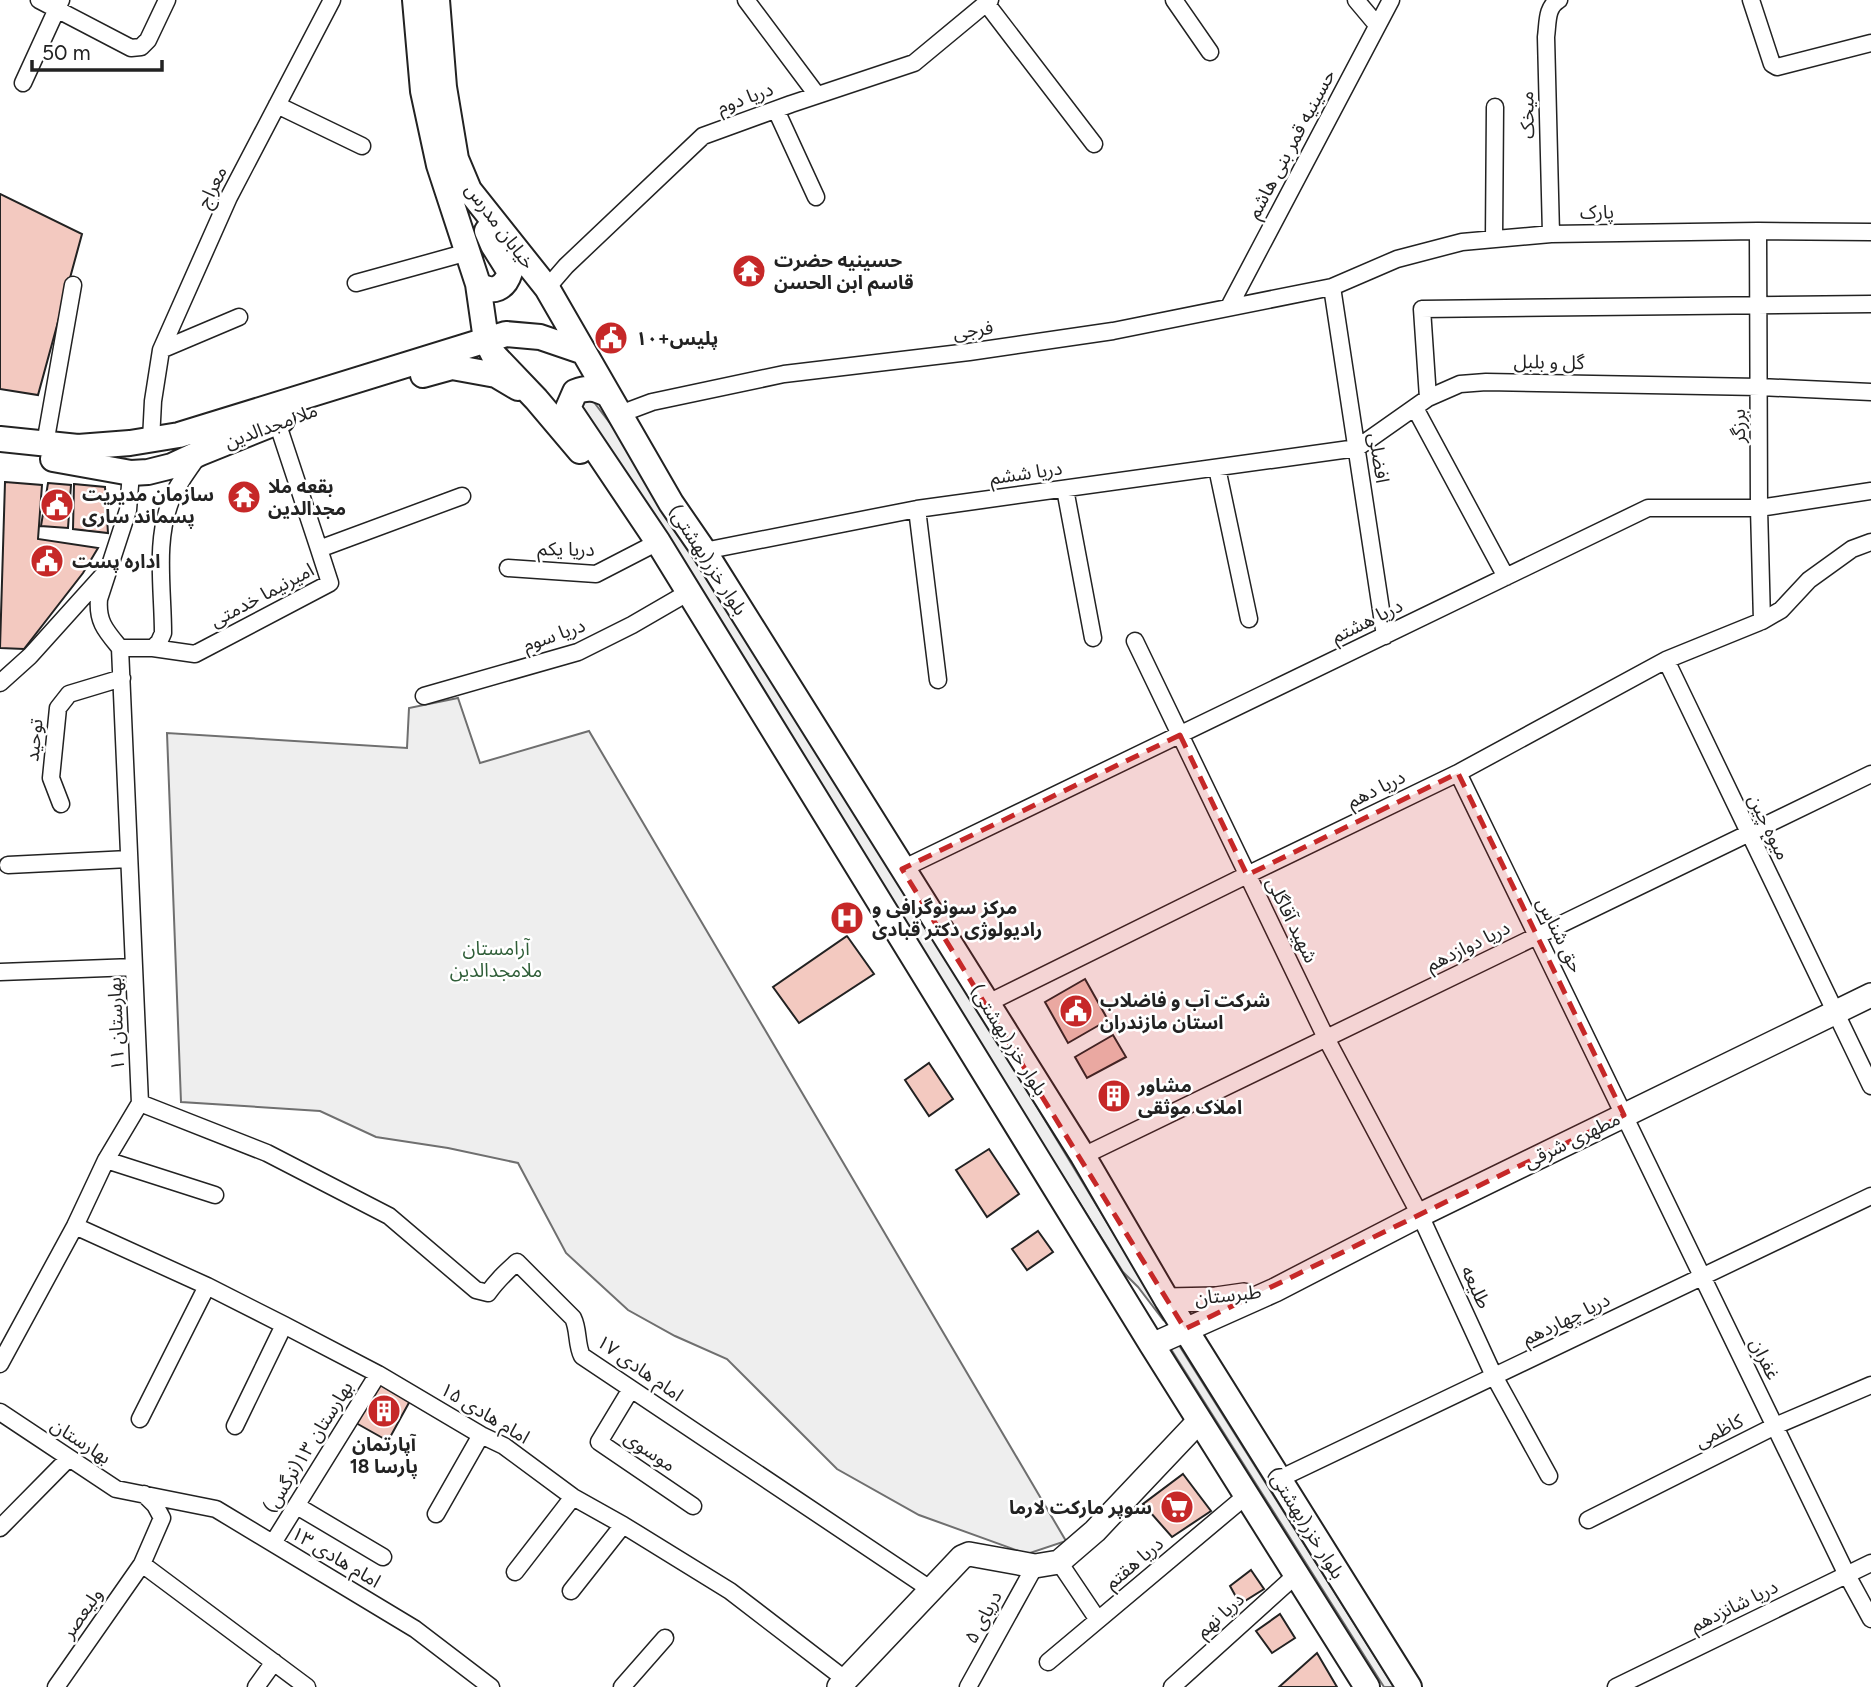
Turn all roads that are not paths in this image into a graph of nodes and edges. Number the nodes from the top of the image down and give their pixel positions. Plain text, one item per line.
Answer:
1 (40, 0) edge
2 (167, 0) edge
3 (332, 0) edge
4 (415, 0) edge
5 (438, 0) edge
6 (746, 0) edge
7 (1174, 0) edge
8 (1356, 0) edge
9 (1391, 0) edge
10 (1559, 0) edge
11 (1751, 0) edge
12 (988, 2) edge
13 (59, 4) edge
14 (1377, 25) junction
15 (1871, 43) edge
16 (1210, 52) dead end
17 (23, 83) dead end
18 (817, 95) junction
19 (277, 105) junction
20 (1495, 107) dead end
21 (776, 110) junction
22 (1094, 144) dead end
23 (362, 146) dead end
24 (469, 190) junction
25 (816, 197) dead end
26 (1758, 231) junction
27 (1871, 232) edge
28 (1551, 234) junction
29 (1494, 239) junction
30 (468, 252) junction
31 (356, 283) dead end
32 (478, 284) junction
33 (73, 285) dead end
34 (1332, 287) junction
35 (547, 288) junction
36 (1871, 304) edge
37 (1759, 305) junction
38 (1229, 307) junction
39 (239, 317) dead end
40 (486, 340) junction
41 (161, 350) junction
42 (583, 352) junction
43 (1759, 387) junction
44 (1871, 391) edge
45 (536, 399) junction
46 (1421, 403) junction
47 (613, 404) junction
48 (277, 422) junction
49 (0, 439) edge
50 (140, 442) junction
51 (45, 444) junction
52 (1356, 448) junction
53 (200, 453) junction
54 (0, 454) edge
55 (1217, 468) junction
56 (131, 473) junction
57 (1065, 489) junction
58 (1871, 491) edge
59 (462, 496) dead end
60 (1759, 508) junction
61 (917, 509) junction
62 (658, 542) junction
63 (1871, 542) edge
64 (319, 549) junction
65 (704, 551) junction
66 (110, 568) junction
67 (508, 568) dead end
68 (1506, 577) junction
69 (689, 592) junction
70 (1249, 619) dead end
71 (1762, 621) junction
72 (1385, 635) junction
73 (1093, 638) dead end
74 (1135, 641) dead end
75 (120, 648) junction
76 (153, 648) junction
77 (1666, 660) junction
78 (122, 678) junction
79 (938, 680) dead end
80 (0, 683) edge
81 (424, 696) dead end
82 (1180, 735) junction
83 (1458, 773) junction
84 (1871, 774) edge
85 (61, 804) dead end
86 (1749, 834) junction
87 (130, 859) junction
88 (8, 865) dead end
89 (902, 869) junction
90 (1247, 875) junction
91 (1537, 936) junction
92 (134, 967) junction
93 (0, 972) edge
94 (1871, 995) edge
95 (986, 1004) junction
96 (1835, 1012) junction
97 (1326, 1038) junction
98 (1871, 1086) edge
99 (139, 1103) junction
100 (1624, 1115) junction
101 (1083, 1156) junction
102 (106, 1160) junction
103 (215, 1195) dead end
104 (1871, 1196) edge
105 (1420, 1214) junction
106 (75, 1226) junction
107 (1702, 1277) junction
108 (207, 1286) junction
109 (1275, 1290) junction
110 (1167, 1300) junction
111 (284, 1325) junction
112 (1185, 1329) junction
113 (1152, 1345) junction
114 (0, 1364) edge
115 (378, 1374) junction
116 (1494, 1376) junction
117 (1871, 1385) edge
118 (631, 1389) junction
119 (0, 1412) edge
120 (140, 1419) dead end
121 (1199, 1421) junction
122 (235, 1426) dead end
123 (1774, 1426) junction
124 (481, 1435) junction
125 (69, 1458) junction
126 (1549, 1476) dead end
127 (1279, 1479) junction
128 (144, 1494) junction
129 (1247, 1495) junction
130 (573, 1497) junction
131 (297, 1506) junction
132 (693, 1506) dead end
133 (436, 1514) dead end
134 (1588, 1520) dead end
135 (623, 1525) junction
136 (0, 1528) edge
137 (273, 1543) junction
138 (383, 1557) dead end
139 (1059, 1562) junction
140 (1871, 1563) edge
141 (142, 1564) junction
142 (1035, 1566) junction
143 (515, 1572) dead end
144 (1846, 1574) junction
145 (1296, 1575) junction
146 (930, 1589) junction
147 (571, 1591) dead end
148 (1871, 1619) edge
149 (1098, 1620) junction
150 (665, 1638) dead end
151 (274, 1662) junction
152 (1048, 1662) dead end
153 (842, 1684) edge
154 (56, 1687) edge
155 (256, 1687) edge
156 (307, 1687) edge
157 (491, 1687) edge
158 (622, 1687) edge
159 (968, 1687) edge
160 (1172, 1687) edge
161 (1367, 1687) edge
162 (1409, 1687) edge
163 (1616, 1687) edge

1 - 13 street
2 - 13 street
3 - 19 street, معراج
4 - 30 main road, خیابان مدرس
5 - 24 main road, خیابان مدرس
6 - 18 street
7 - 16 street
8 - 14 street
9 - 14 street, حسینیه قمر بنی هاشم
10 - 28 street, میخک
11 - 15 street
12 - 18 street, دریا دوم
12 - 22 street
13 - 17 street
14 - 38 street, حسینیه قمر بنی هاشم
18 - 21 street, دریا دوم
19 - 23 street
19 - 41 street, معراج
20 - 29 street
21 - 25 street
21 - 35 street, دریا دوم
24 - 32 main road
24 - 35 main road, خیابان مدرس
26 - 27 street, پارک
26 - 28 street, پارک
26 - 37 street, برزگر
28 - 29 street, پارک
29 - 34 street, پارک
30 - 31 street
30 - 32 main road, خیابان مدرس
32 - 40 main road, خیابان مدرس
33 - 51 street
34 - 38 street, فرجی
34 - 52 street, افضلی
35 - 42 main road, خیابان مدرس
36 - 37 street
37 - 43 street, برزگر
37 - 46 street
38 - 47 street, فرجی
39 - 41 street
40 - 42 main road, ملا مجدالدین
40 - 45 main road
40 - 50 main road, ملا مجدالدین
41 - 50 street, معراج
42 - 47 main road, خیابان مدرس
43 - 44 street, گل و بلبل
43 - 46 street, گل و بلبل
43 - 60 street, برزگر
45 - 48 main road, ملا مجدالدین
45 - 62 main road
46 - 52 street, گل و بلبل
46 - 68 street
47 - 62 main road
47 - 65 main road, بلوار خزر(بهشتی)
48 - 53 main road, ملا مجدالدین
48 - 64 street
49 - 51 main road, ملا مجدالدین
50 - 51 main road, ملا مجدالدین
50 - 56 main road
52 - 55 street, دریا ششم
52 - 72 street, افضلی
53 - 56 main road, ملا مجدالدین
53 - 76 street
54 - 56 main road, ملا مجدالدین
55 - 57 street, دریا ششم
55 - 70 street
56 - 66 street
57 - 61 street, دریا ششم
57 - 73 street
58 - 60 street, دریا هشتم
59 - 64 street, امیرنیما خدمتی
60 - 68 street, دریا هشتم
60 - 71 street, برزگر
61 - 65 street, دریا ششم
61 - 79 street
62 - 67 street, دریا یکم
62 - 69 main road, بلوار خزر(بهشتی)
63 - 71 street, دریا دهم
64 - 76 street, امیرنیما خدمتی
65 - 89 main road, بلوار خزر(بهشتی)
66 - 75 street
66 - 80 street
68 - 72 street, دریا هشتم
69 - 81 street, دریا سوم
69 - 113 main road, بلوار خزر(بهشتی)
71 - 77 street, دریا دهم
72 - 82 street, دریا هشتم
74 - 82 street, شهید آقاگلی
75 - 76 street
75 - 78 street, بهارستان ۱۱
77 - 83 street, دریا دهم
77 - 86 street, میوه چین
78 - 85 street, توحید
78 - 87 street, بهارستان ۱۱
82 - 89 street, دریا هشتم
82 - 90 street, شهید آقاگلی
83 - 90 street, دریا دهم
83 - 91 street, حق شناس
84 - 86 street, دریا دوازدهم
86 - 91 street, دریا دوازدهم
86 - 96 street, میوه چین
87 - 88 street
87 - 92 street, بهارستان ۱۱
89 - 95 main road, بلوار خزر(بهشتی)
90 - 95 street, دریا دهم
90 - 97 street, شهید آقاگلی
91 - 97 street, دریا دوازدهم
91 - 100 street, حق شناس
92 - 93 street
92 - 99 street, بهارستان ۱۱
94 - 96 main road, مطهری شرقی
95 - 101 main road, بلوار خزر(بهشتی)
96 - 98 street
96 - 100 main road, مطهری شرقی
97 - 101 street, دریا دوازدهم
97 - 105 street, شهید آقاگلی
99 - 102 street
99 - 118 street, امام هادی ۱۷
100 - 105 main road, مطهری شرقی
100 - 107 street, غفران
101 - 110 main road, بلوار خزر(بهشتی)
102 - 103 street
102 - 106 street
104 - 107 street, دریا چهاردهم
105 - 109 main road, مطهری شرقی
105 - 116 street, طلیعه
106 - 108 street, امام هادی ۱۵
106 - 114 street
107 - 116 street, دریا چهاردهم
107 - 123 street, غفران
108 - 111 street, امام هادی ۱۵
108 - 120 street
109 - 110 main road, طبرستان
109 - 112 main road, طبرستان
110 - 112 main road, بلوار خزر(بهشتی)
111 - 115 street, امام هادی ۱۵
111 - 122 street
112 - 113 main road, طبرستان
112 - 127 main road, بلوار خزر(بهشتی)
113 - 121 main road, بلوار خزر(بهشتی)
115 - 124 street, امام هادی ۱۵
115 - 131 street, بهارستان ۱۳(نرگس)
116 - 126 street
116 - 127 street, دریا چهاردهم
117 - 123 street, کاظمی
118 - 132 street, موسوی
118 - 146 street, امام هادی ۱۷
119 - 125 street, بهارستان
121 - 129 main road, بلوار خزر(بهشتی)
121 - 139 main road
123 - 134 street, کاظمی
123 - 144 street, غفران
124 - 130 street, امام هادی ۱۵
124 - 133 street
125 - 128 street, بهارستان
125 - 136 street
127 - 162 main road, بلوار خزر(بهشتی)
128 - 137 street, امام هادی ١٣
128 - 141 street, ولیعصر
129 - 145 main road, بلوار خزر(بهشتی)
129 - 149 street, دریا هقتم
130 - 135 street, امام هادی ۱۵
130 - 143 street
131 - 137 street, بهارستان ۱۳(نرگس)
131 - 138 street
135 - 147 street
135 - 153 street, امام هادی ۱۵
137 - 157 street, امام هادی ١٣
139 - 142 main road
139 - 149 street
140 - 144 street, دریا شانزدهم
141 - 151 street
141 - 154 street, ولیعصر
142 - 146 main road
142 - 159 street, دریای ۵
144 - 148 street, غفران
144 - 163 street, دریا شانزدهم
145 - 160 street, دریا نهم
145 - 161 main road, بلوار خزر(بهشتی)
146 - 153 main road
149 - 152 street, دریا هقتم
150 - 158 street
151 - 155 street
151 - 156 street

